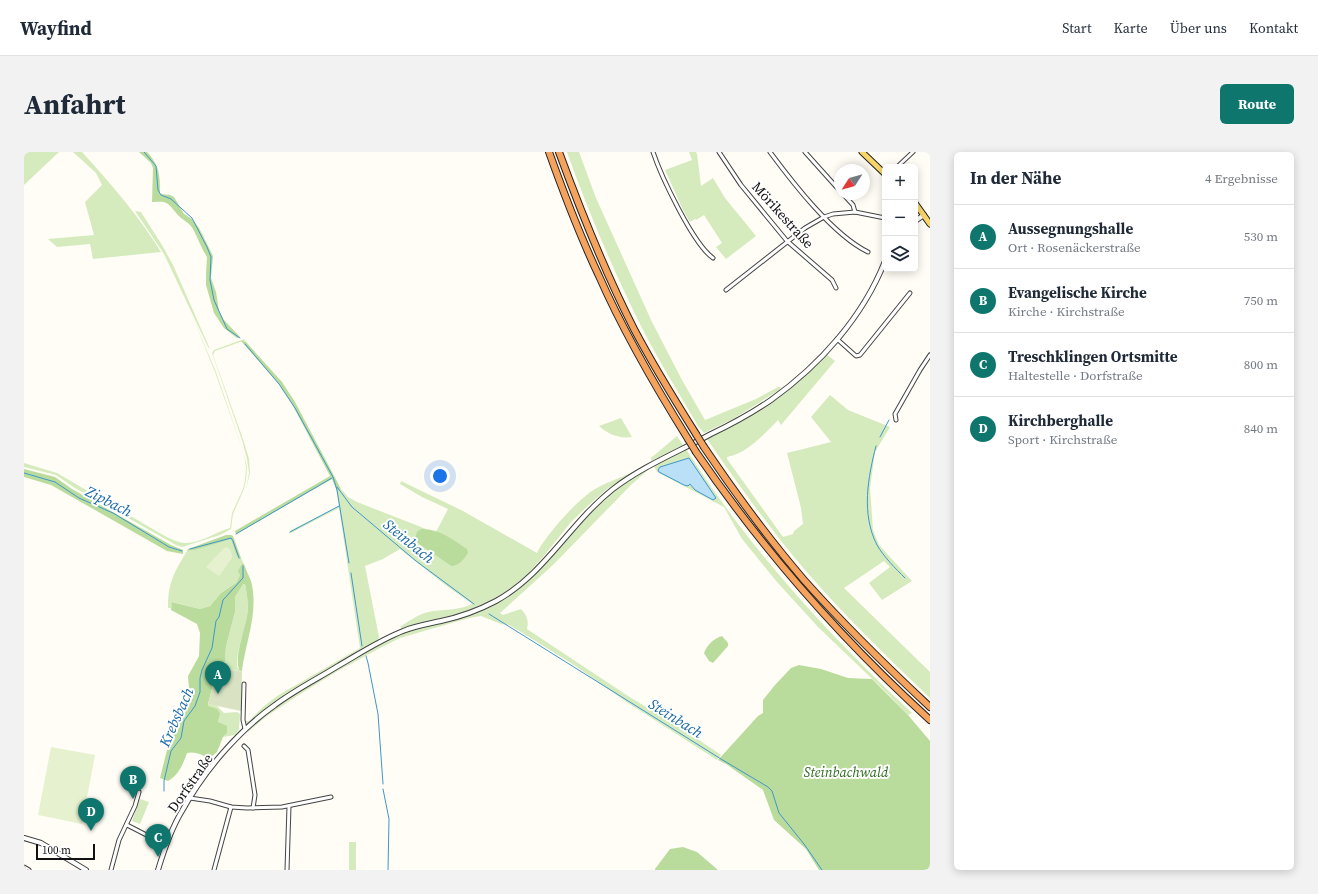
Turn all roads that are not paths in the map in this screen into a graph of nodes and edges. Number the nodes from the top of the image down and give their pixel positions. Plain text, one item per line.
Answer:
1 (549, 152) edge
2 (559, 152) edge
3 (653, 152) edge
4 (719, 152) edge
5 (770, 152) edge
6 (804, 152) edge
7 (862, 152) edge
8 (913, 152) edge
9 (901, 164) edge
10 (882, 171) edge
11 (834, 184) edge
12 (848, 200) edge
13 (918, 207) edge
14 (856, 212) junction
15 (924, 215) junction
16 (824, 217) junction
17 (882, 217) edge
18 (918, 219) edge
19 (930, 224) edge
20 (787, 241) junction
21 (868, 252) dead end
22 (713, 258) dead end
23 (882, 268) edge
24 (836, 288) dead end
25 (726, 290) dead end
26 (910, 293) dead end
27 (837, 340) junction
28 (930, 355) edge
29 (896, 420) dead end
30 (244, 684) dead end
31 (930, 707) edge
32 (930, 720) edge
33 (245, 729) junction
34 (244, 746) dead end
35 (139, 792) dead end
36 (331, 797) dead end
37 (190, 798) junction
38 (289, 806) junction
39 (231, 807) junction
40 (253, 808) junction
41 (127, 825) junction
42 (24, 838) edge
43 (166, 845) junction
44 (24, 867) edge
45 (29, 870) edge
46 (86, 870) edge
47 (111, 870) edge
48 (158, 870) edge
49 (214, 870) edge
50 (287, 870) edge

1 - 32 highway, bridge
2 - 31 highway, bridge
3 - 22 street
4 - 20 street, Mörikestraße
5 - 16 street
6 - 11 street
7 - 10 main road
8 - 9 street
12 - 14 street
13 - 15 main road
14 - 16 street
14 - 17 street
15 - 18 street
15 - 19 main road
16 - 20 street
16 - 21 street
20 - 24 street, Mörikestraße
20 - 25 street
23 - 27 street, Dorfstraße
26 - 27 street
27 - 33 street, Dorfstraße
28 - 29 street
30 - 33 street
33 - 37 street, Dorfstraße
34 - 40 street
35 - 41 street
36 - 38 street
37 - 39 street
37 - 43 street, Dorfstraße
38 - 40 street
38 - 50 street
39 - 40 street
39 - 49 street
41 - 43 street
41 - 47 street
42 - 46 street
43 - 48 street, Dorfstraße
44 - 45 street

